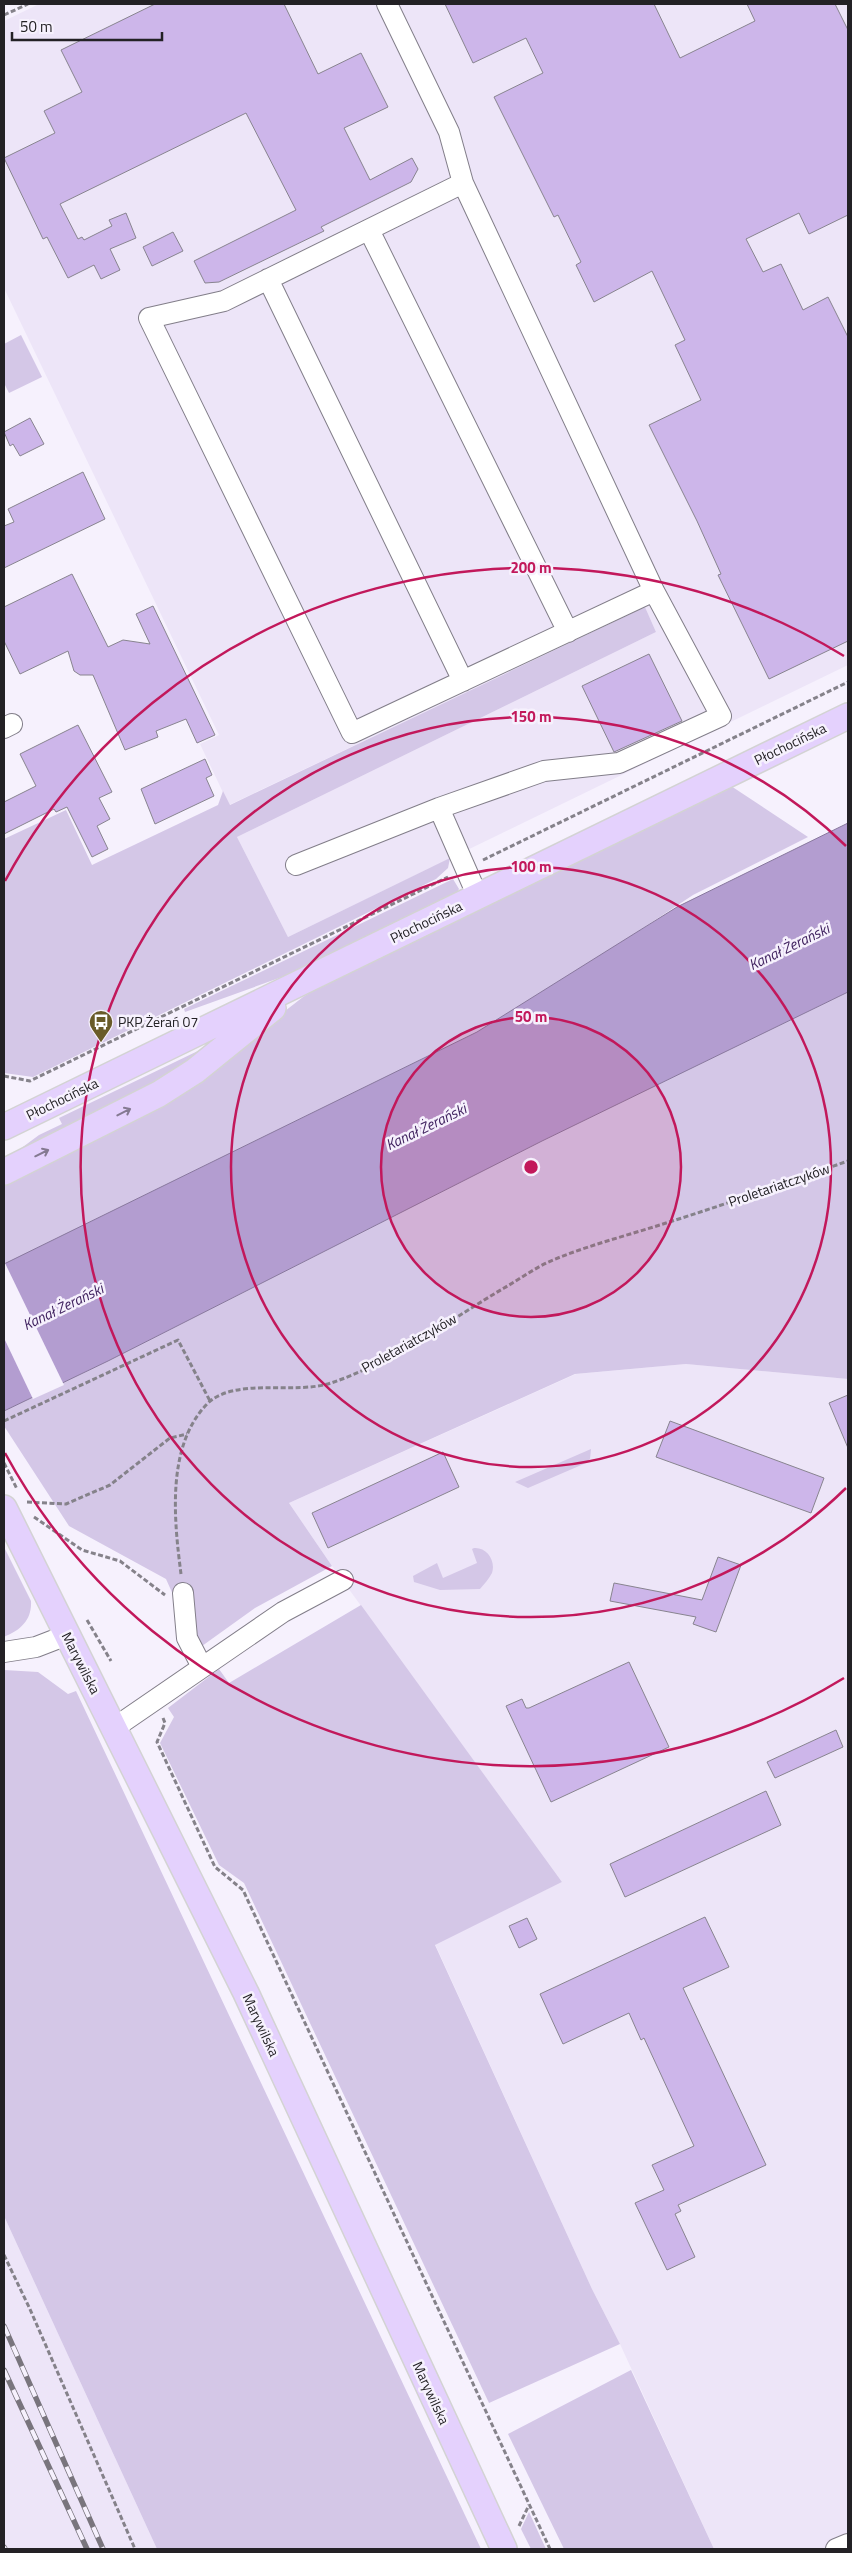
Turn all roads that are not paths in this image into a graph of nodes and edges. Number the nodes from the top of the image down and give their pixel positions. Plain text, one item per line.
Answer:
1 (387, 4) edge
2 (463, 183) junction
3 (369, 230) junction
4 (268, 279) junction
5 (654, 591) junction
6 (568, 632) junction
7 (463, 681) junction
8 (848, 716) edge
9 (439, 808) junction
10 (296, 865) dead end
11 (478, 897) junction
12 (306, 981) junction
13 (4, 1127) edge
14 (4, 1172) edge
15 (15, 1501) edge
16 (343, 1580) dead end
17 (184, 1602) road end
18 (67, 1636) junction
19 (4, 1652) edge
20 (202, 1667) junction
21 (114, 1728) junction
22 (510, 2540) edge
23 (848, 2544) edge
24 (836, 2549) edge

1 - 2 lane
2 - 3 lane
2 - 5 lane
3 - 4 lane
3 - 6 lane
4 - 7 lane
4 - 7 lane
5 - 6 lane
5 - 9 lane
6 - 7 lane
8 - 11 main road, Płochocińska
9 - 10 lane
9 - 11 lane
11 - 12 main road, Płochocińska
12 - 13 main road, Płochocińska
14 -> 12 main road
15 - 18 main road, Marywilska
16 - 20 lane
17 - 20 lane
18 - 19 lane
18 - 21 main road, Marywilska
20 - 21 lane
21 - 22 main road, Marywilska
23 - 24 lane

